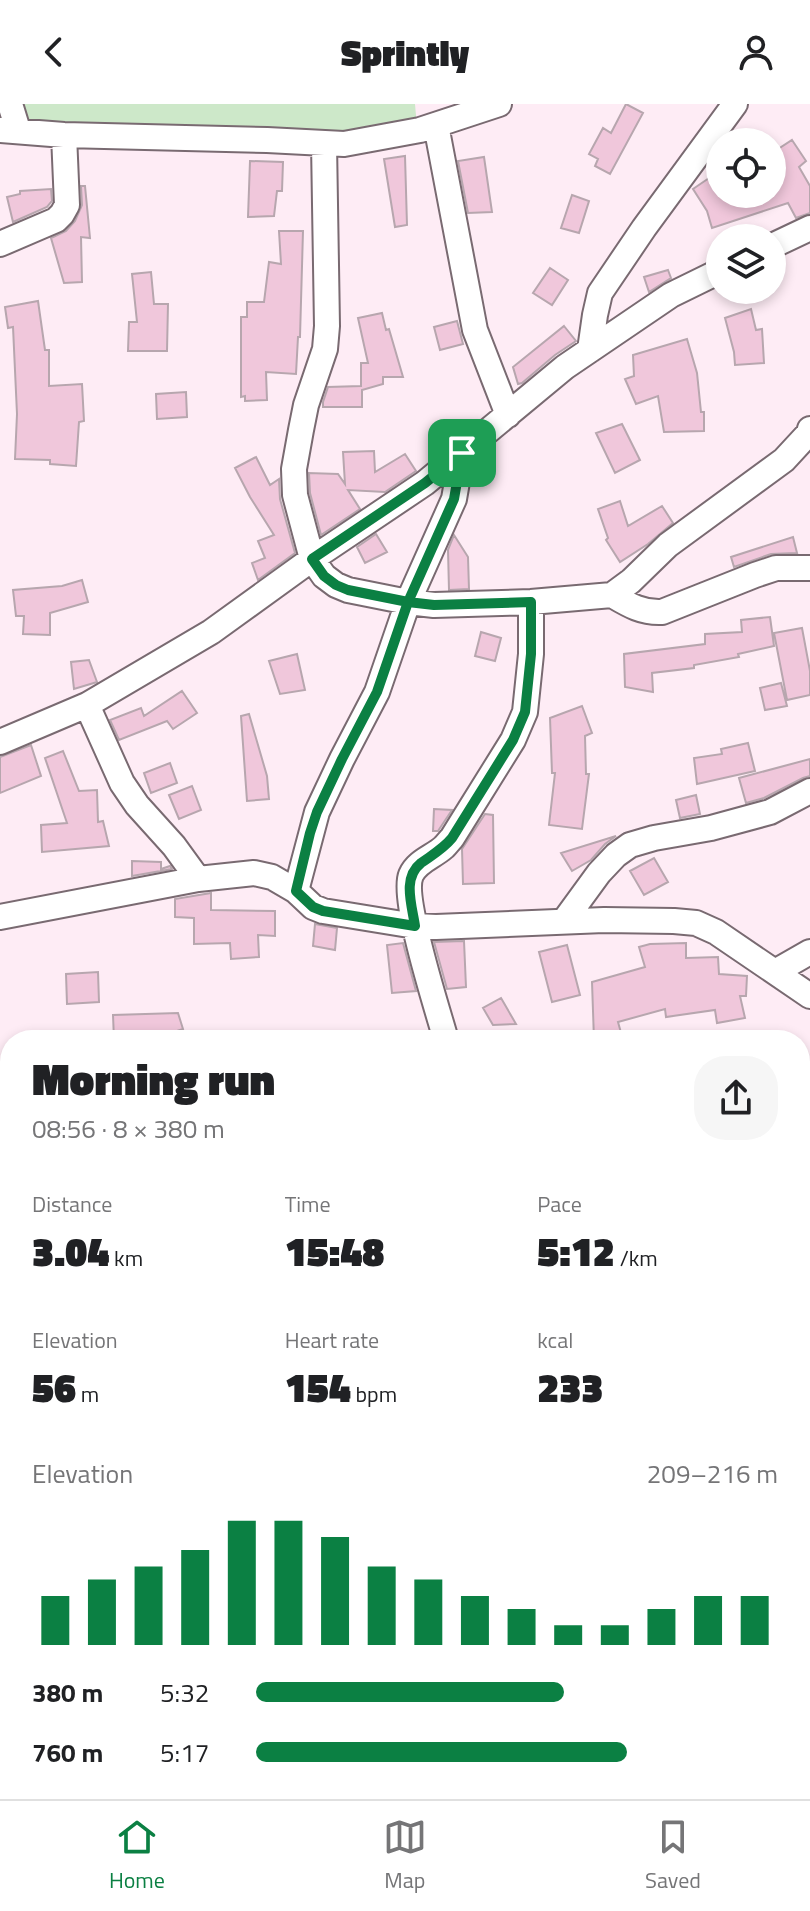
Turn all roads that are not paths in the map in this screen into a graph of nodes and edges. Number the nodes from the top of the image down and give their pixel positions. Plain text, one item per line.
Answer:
1 (10, 104) edge
2 (499, 104) edge
3 (735, 104) edge
4 (436, 125) junction
5 (9, 130) edge
6 (64, 135) junction
7 (324, 143) junction
8 (810, 228) edge
9 (786, 239) edge
10 (0, 244) edge
11 (706, 278) edge
12 (590, 350) junction
13 (508, 415) junction
14 (810, 429) edge
15 (462, 453) junction
16 (312, 559) junction
17 (810, 568) edge
18 (612, 595) junction
19 (408, 602) junction
20 (531, 602) junction
21 (87, 705) junction
22 (0, 742) edge
23 (810, 791) edge
24 (198, 879) junction
25 (296, 891) junction
26 (0, 917) edge
27 (564, 921) junction
28 (415, 926) junction
29 (810, 952) edge
30 (775, 972) junction
31 (810, 996) edge
32 (443, 1030) edge

1 - 5 street
2 - 4 street
3 - 12 street
4 - 7 street
4 - 13 street
5 - 6 street
6 - 7 street
6 - 10 street
7 - 16 street
8 - 9 street
11 - 12 street
12 - 13 street
13 - 15 street
14 - 18 street
15 - 16 street
15 - 19 street
16 - 19 street
16 - 21 street
17 - 18 street
18 - 20 street
19 - 20 street
19 - 25 street
20 - 28 street
21 - 22 street
21 - 24 street
23 - 27 street
24 - 25 street
24 - 26 street
25 - 28 street
27 - 28 street
27 - 30 street
28 - 32 street
29 - 30 street
30 - 31 street

